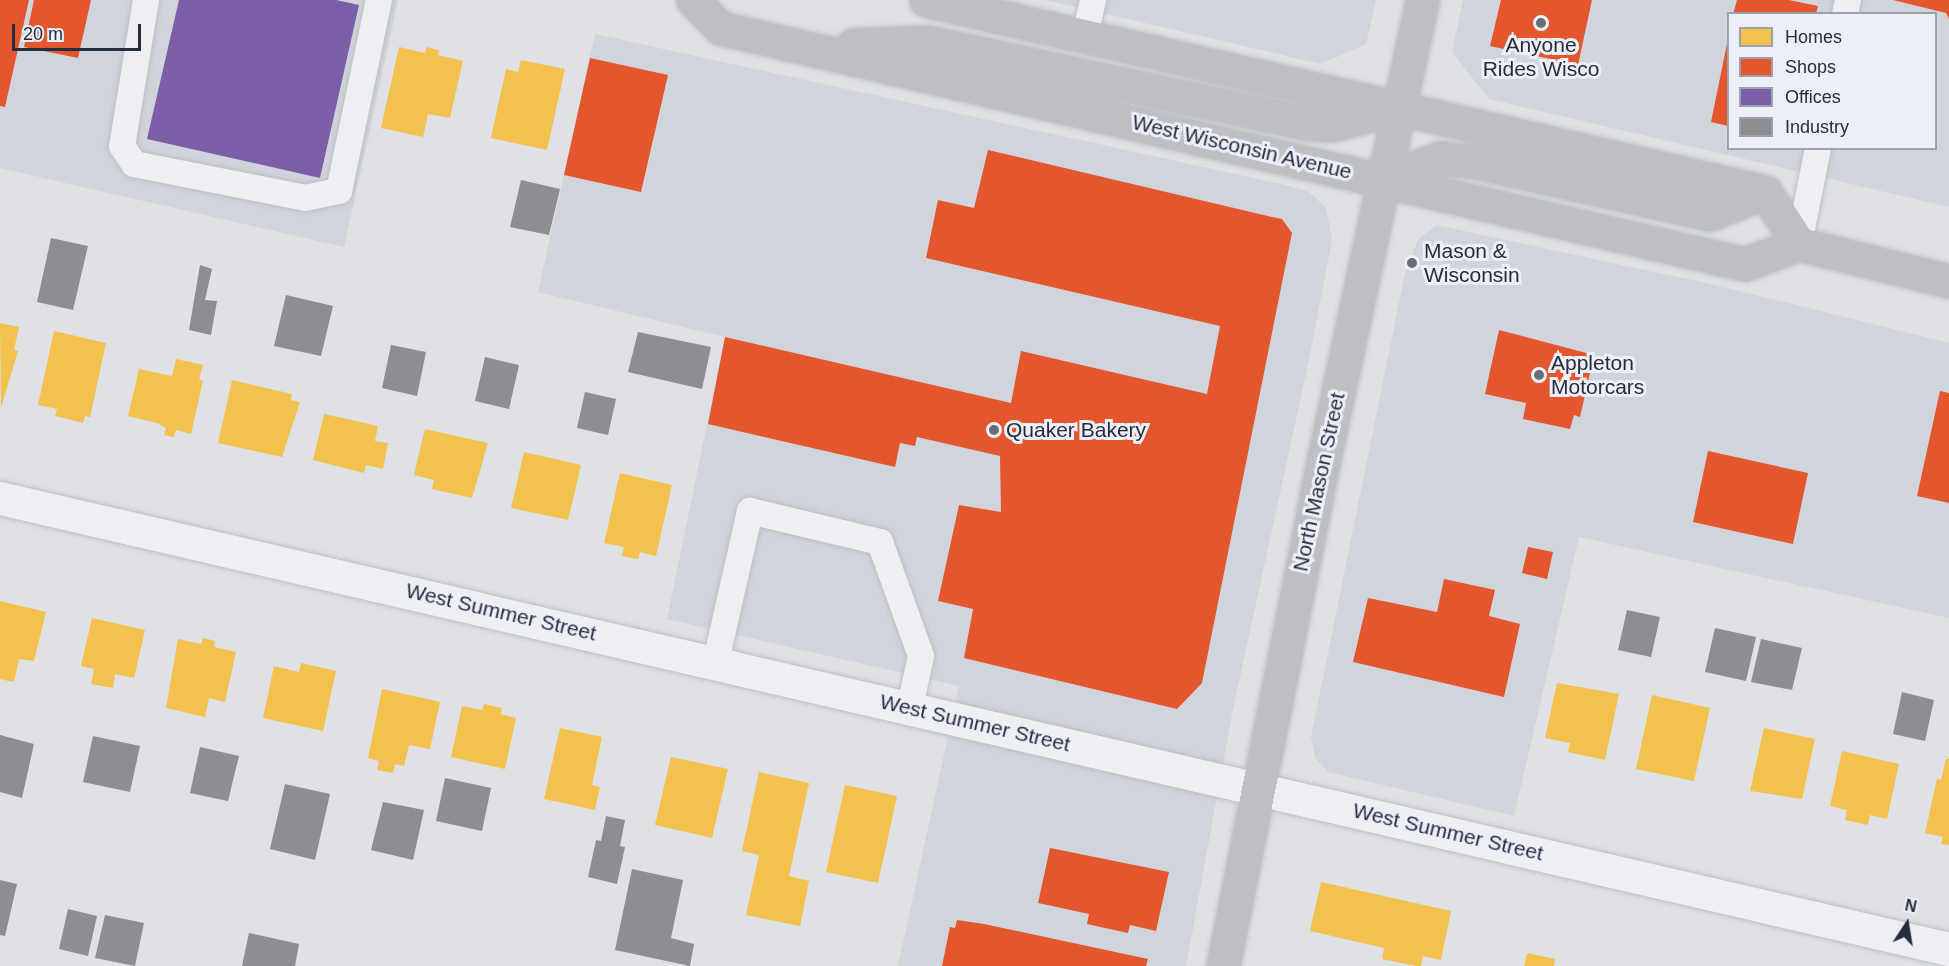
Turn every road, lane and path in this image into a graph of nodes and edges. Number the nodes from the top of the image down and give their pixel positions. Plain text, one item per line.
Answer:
1 (146, 0) edge
2 (379, 0) edge
3 (693, 0) edge
4 (926, 0) edge
5 (1093, 0) edge
6 (1422, 0) edge
7 (1085, 36) junction
8 (812, 47) junction
9 (1399, 108) junction
10 (1818, 150) edge
11 (1383, 180) junction
12 (1765, 192) junction
13 (1799, 244) junction
14 (1949, 281) edge
15 (0, 498) edge
16 (716, 661) junction
17 (910, 707) junction
18 (1258, 789) junction
19 (1949, 949) edge
20 (1223, 966) edge

1 - 2 lane
3 - 8 main road, West Wisconsin Avenue
4 - 7 main road
5 - 7 lane
6 - 9 main road, North Mason Street
7 - 9 main road
8 - 9 main road
8 - 11 main road, West Wisconsin Avenue
9 - 11 main road, North Mason Street
9 - 12 main road
10 - 13 lane
11 - 12 main road
11 - 13 main road, West Wisconsin Avenue
11 - 18 main road, North Mason Street
12 - 13 main road
13 - 14 main road
15 - 16 street, West Summer Street
16 - 17 street, West Summer Street
16 - 17 lane
17 - 18 street, West Summer Street
18 - 19 street, West Summer Street
18 - 20 main road, North Mason Street

